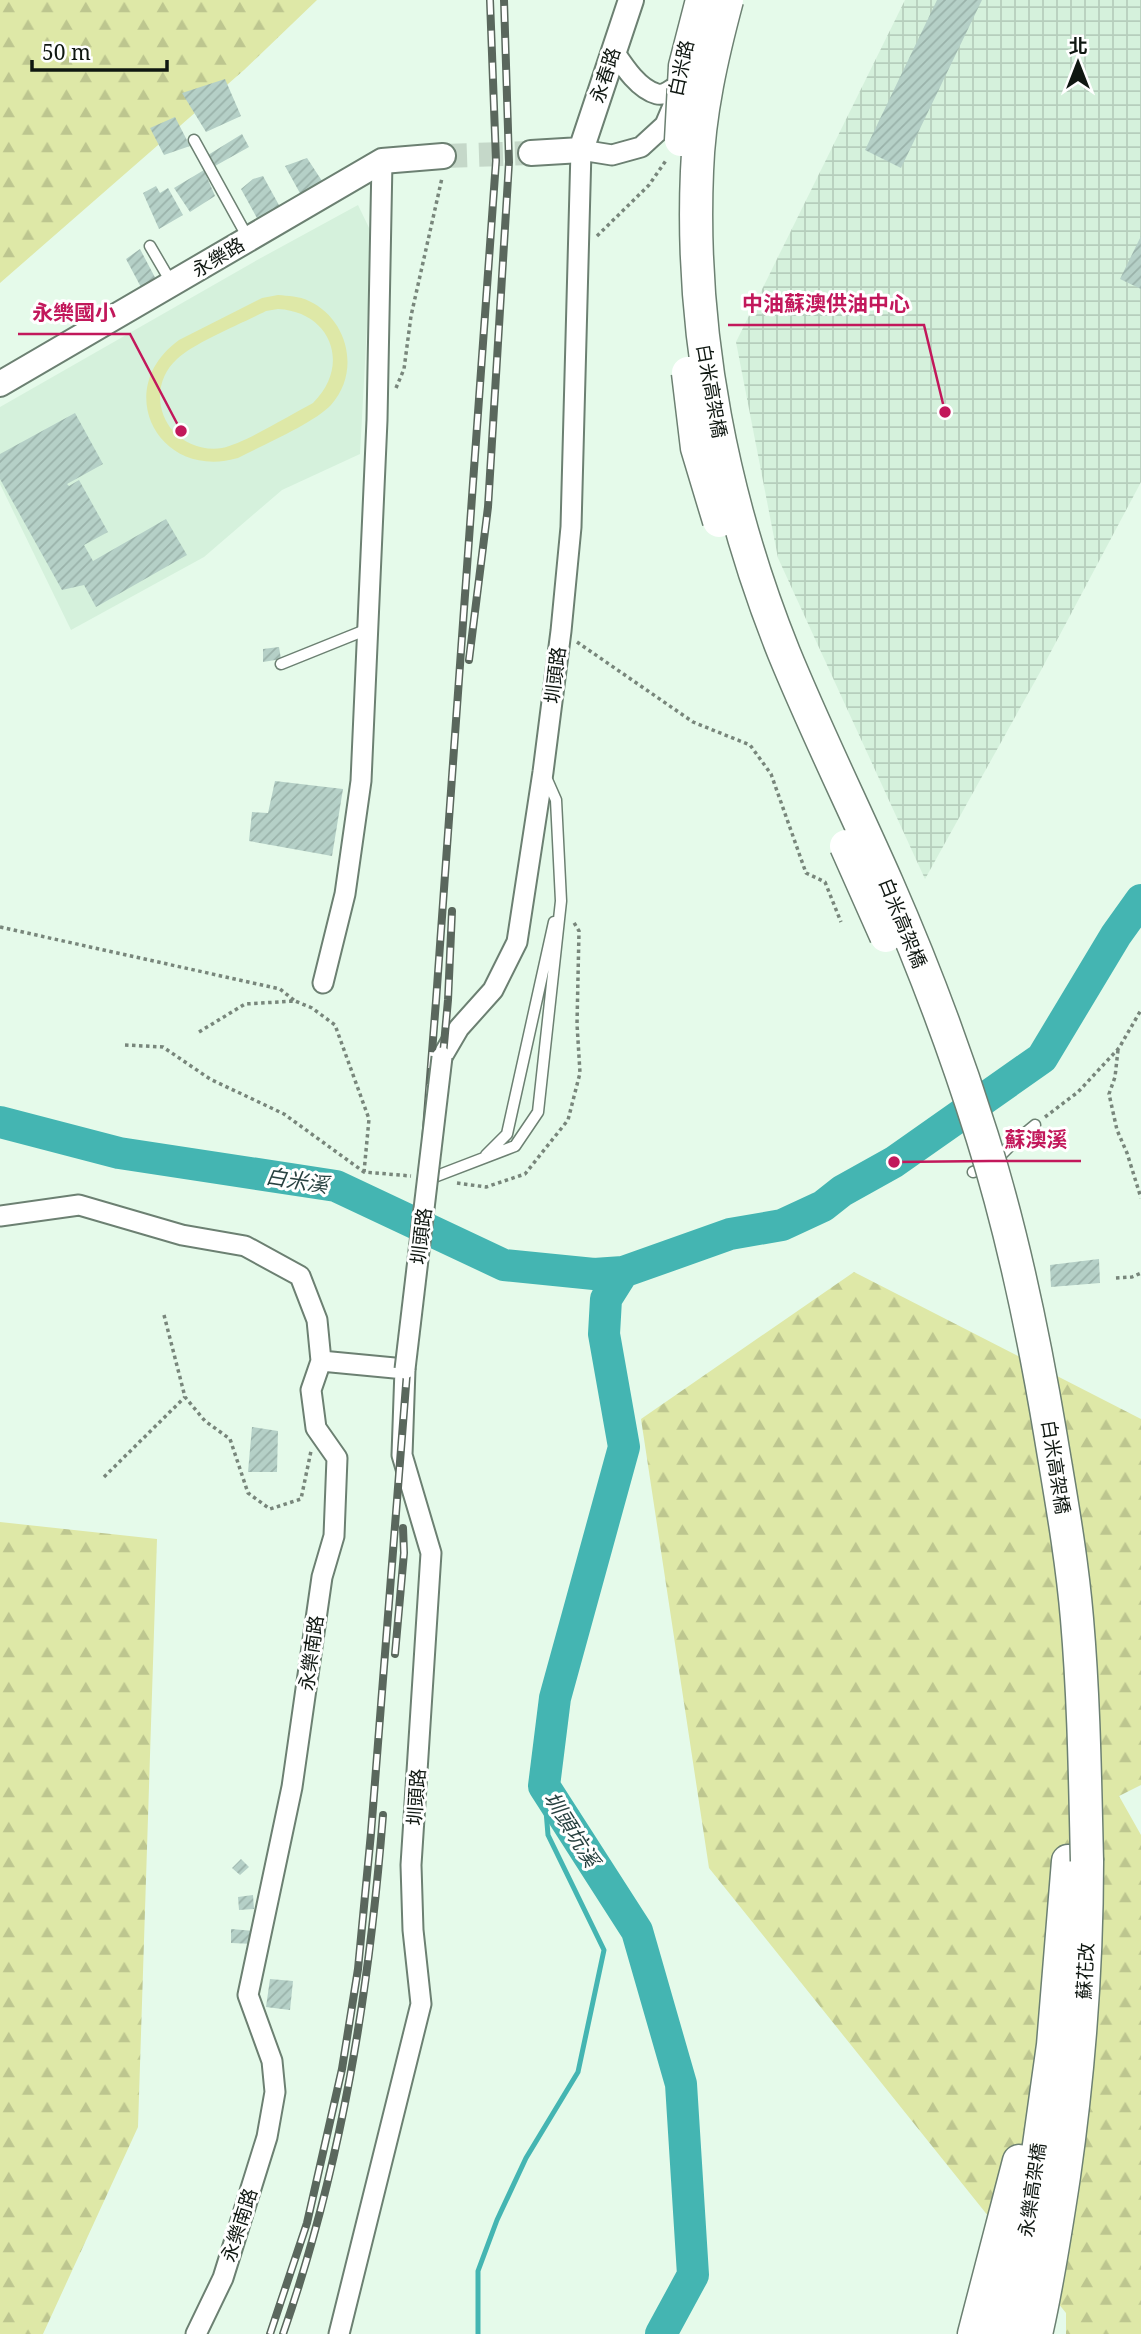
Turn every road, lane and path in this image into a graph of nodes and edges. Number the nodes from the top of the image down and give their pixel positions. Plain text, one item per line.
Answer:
1 (631, 0) edge
2 (696, 0) edge
3 (702, 0) edge
4 (727, 0) edge
5 (613, 50) junction
6 (678, 85) junction
7 (194, 140) dead end
8 (581, 150) junction
9 (531, 153) tunnel mouth
10 (382, 160) junction
11 (442, 167) joint
12 (249, 239) junction
13 (150, 246) dead end
14 (172, 285) junction
15 (0, 384) edge
16 (377, 420) junction
17 (368, 629) junction
18 (561, 631) junction
19 (281, 664) dead end
20 (543, 772) junction
21 (561, 901) junction
22 (841, 922) dead end
23 (0, 927) edge
24 (323, 983) dead end
25 (295, 1001) junction
26 (1141, 1010) edge
27 (199, 1032) dead end
28 (1119, 1048) junction
29 (1035, 1125) joint
30 (482, 1160) junction
31 (982, 1169) junction
32 (365, 1172) dead end
33 (429, 1179) dead end
34 (1141, 1198) edge
35 (0, 1216) edge
36 (1141, 1273) edge
37 (1116, 1278) dead end
38 (164, 1315) dead end
39 (321, 1361) junction
40 (405, 1369) junction
41 (185, 1397) junction
42 (316, 1428) junction
43 (104, 1477) dead end
44 (1077, 1861) junction
45 (1054, 2045) junction
46 (1075, 2080) joint
47 (338, 2332) edge
48 (196, 2334) edge
49 (974, 2334) edge
50 (1004, 2334) edge
51 (1035, 2334) edge

1 - 5 street, 永春路
2 - 6 street, 白米路
3 - 31 main road, 白米高架橋, bridge
4 - 31 main road, 白米高架橋, bridge
5 - 6 street
5 - 8 street, 永春路
6 - 8 street, 白米路
7 - 12 lane
8 - 9 street
8 - 18 street, 圳頭路
10 - 11 street, 永樂路
10 - 12 street, 永樂路
10 - 16 street
11 - 16 path
12 - 14 street, 永樂路
13 - 14 lane
14 - 15 street, 永樂路
16 - 17 street
17 - 19 lane
17 - 24 street
18 - 20 street, 圳頭路
18 - 22 path
20 - 21 lane
20 - 40 street, 圳頭路, bridge
21 - 30 lane
21 - 30 lane
23 - 25 path
25 - 27 path
25 - 32 path
26 - 28 path
28 - 29 path
28 - 34 path
29 - 31 lane
30 - 33 lane
31 - 44 main road, 白米高架橋
35 - 39 street, 永樂南路
36 - 37 path
38 - 41 path
39 - 40 street
39 - 42 street, 永樂南路
40 - 47 street, 圳頭路
41 - 42 path
41 - 43 path
42 - 48 street, 永樂南路
44 - 45 main road, 蘇花改
44 - 46 main road, 蘇花改
45 - 49 main road
45 - 50 main road, 永樂高架橋
46 - 51 main road, 永樂高架橋

